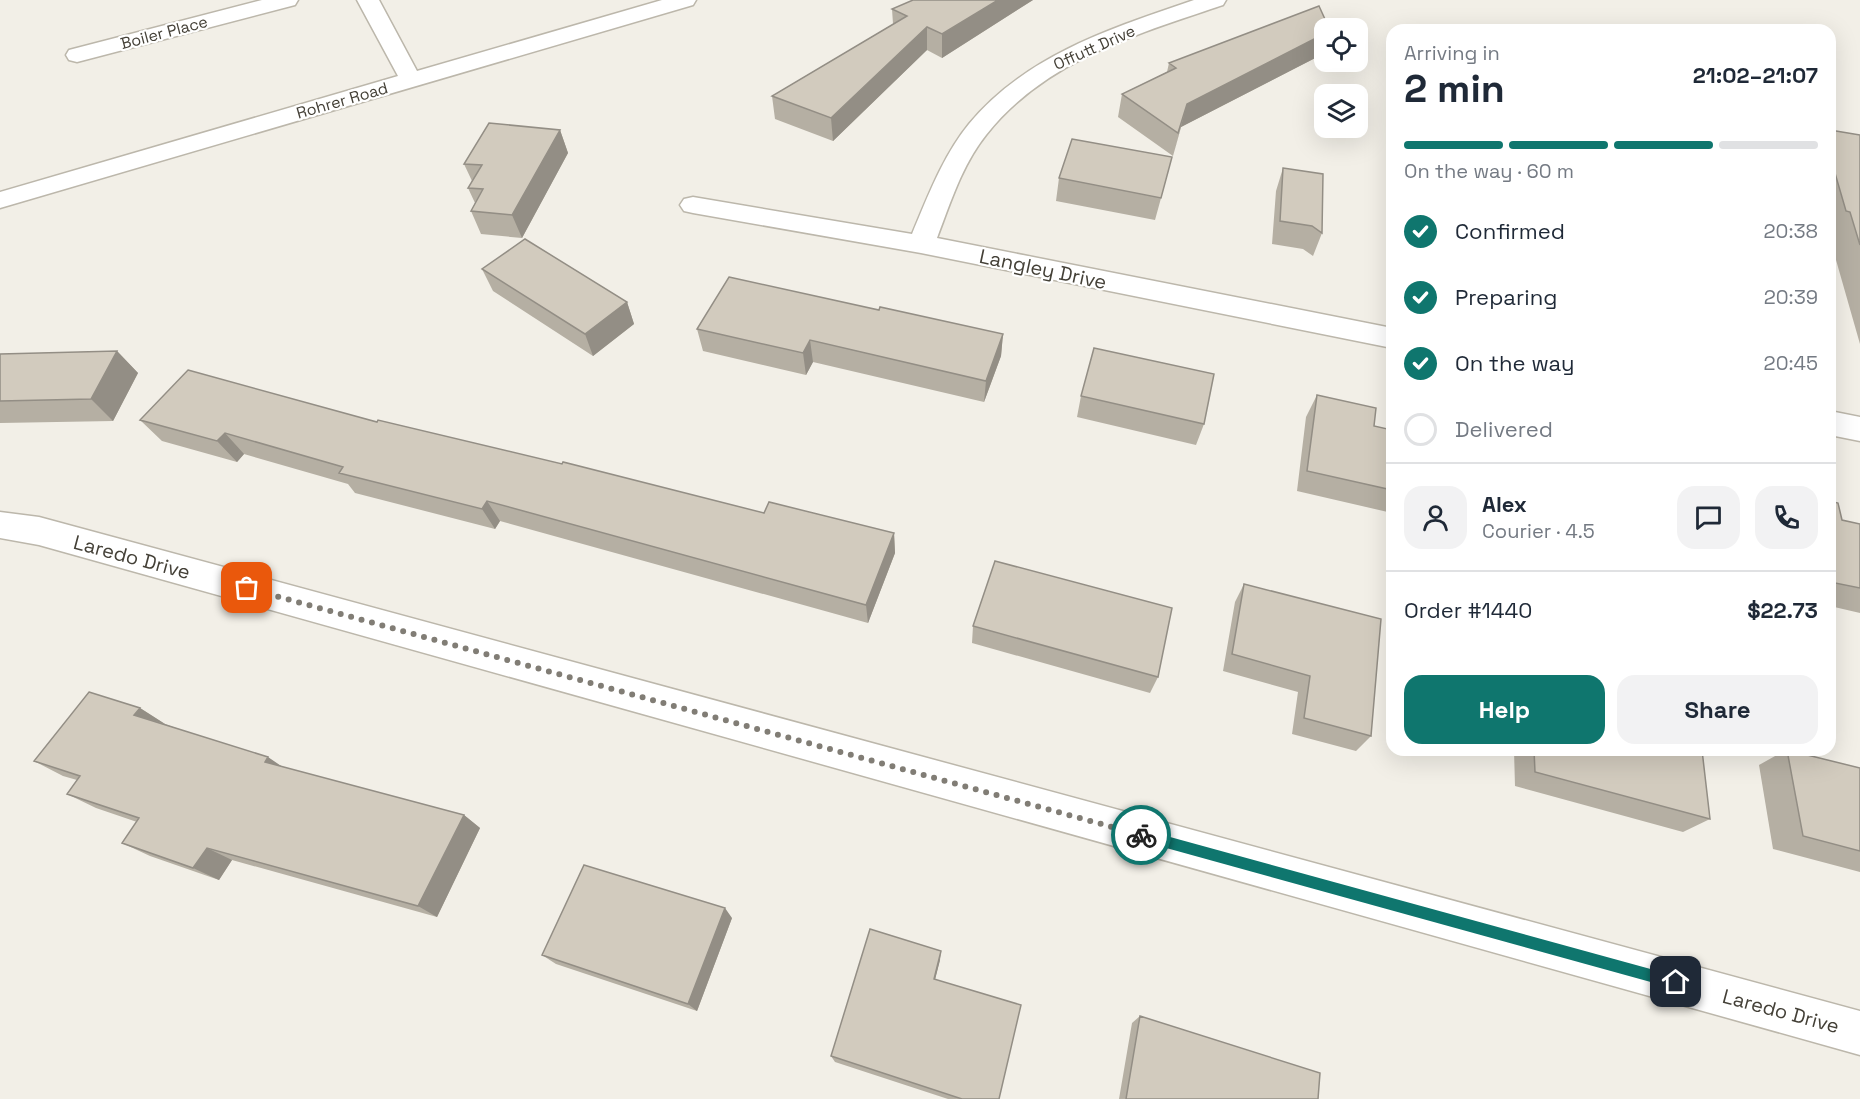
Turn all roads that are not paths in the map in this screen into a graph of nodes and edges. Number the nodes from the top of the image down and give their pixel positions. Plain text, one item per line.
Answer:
1 (287, 0) edge
2 (368, 0) edge
3 (685, 0) edge
4 (1215, 0) edge
5 (76, 55) dead end
6 (411, 80) junction
7 (0, 200) edge
8 (693, 205) dead end
9 (921, 244) junction
10 (1386, 337) edge
11 (1836, 424) edge
12 (1860, 429) edge
13 (0, 525) edge
14 (1860, 1033) edge

1 - 5 street, Boiler Place
2 - 6 street
3 - 6 street, Rohrer Road
4 - 9 street, Offutt Drive
6 - 7 street, Rohrer Road
8 - 9 street, Langley Drive
9 - 10 street, Langley Drive
11 - 12 street
13 - 14 street, Laredo Drive

